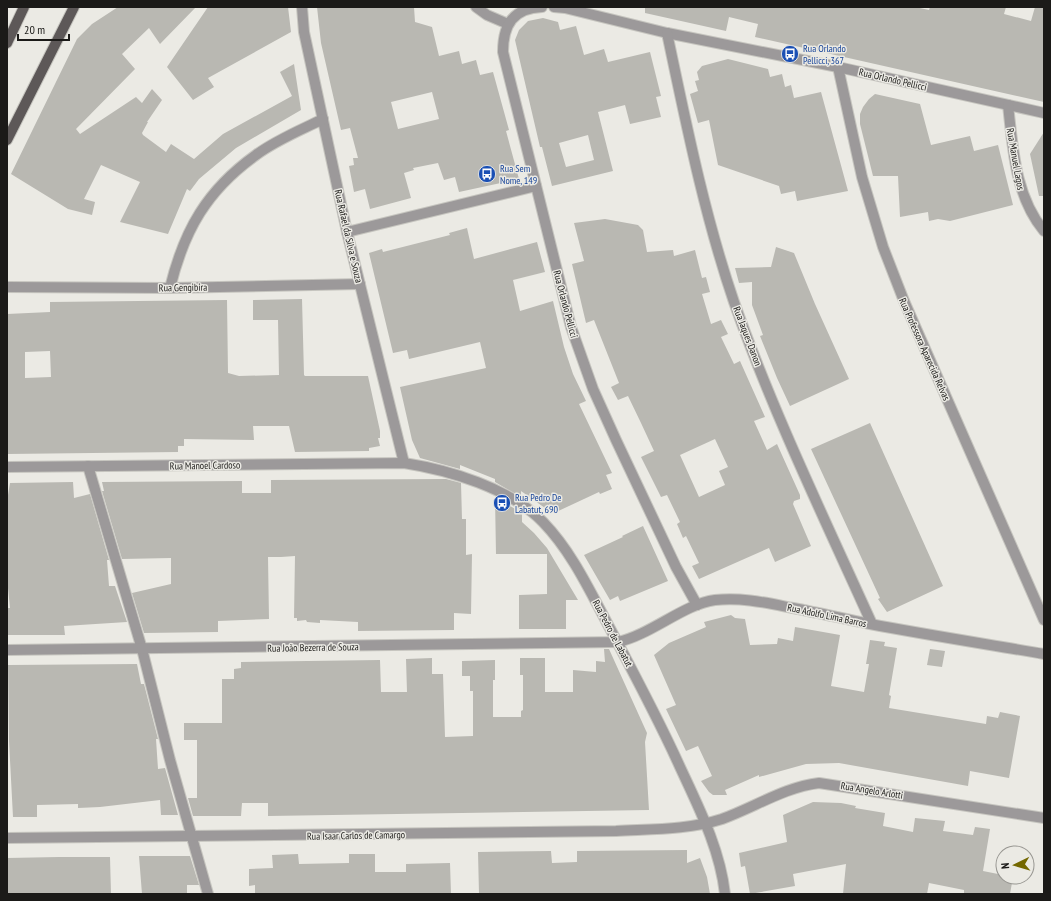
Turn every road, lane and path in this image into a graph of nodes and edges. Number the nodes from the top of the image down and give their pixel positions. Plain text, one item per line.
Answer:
1 (24, 7) edge
2 (74, 7) edge
3 (302, 7) edge
4 (476, 7) edge
5 (542, 7) edge
6 (554, 7) edge
7 (508, 24) junction
8 (667, 33) junction
9 (7, 43) edge
10 (838, 67) junction
11 (1008, 105) junction
12 (1044, 113) edge
13 (323, 119) junction
14 (7, 140) edge
15 (536, 186) junction
16 (1044, 231) edge
17 (347, 232) junction
18 (360, 284) junction
19 (7, 287) edge
20 (170, 288) junction
21 (404, 463) junction
22 (88, 466) junction
23 (7, 467) edge
24 (697, 605) junction
25 (1044, 620) edge
26 (872, 624) junction
27 (618, 642) junction
28 (142, 649) junction
29 (7, 650) edge
30 (1044, 654) edge
31 (1044, 818) edge
32 (705, 823) junction
33 (192, 837) junction
34 (7, 838) edge
35 (208, 894) edge
36 (725, 894) edge

1 - 9 main road
2 - 14 main road
3 - 13 street, Rua Rafael da Silva e Souza
4 - 7 street
5 - 7 street
6 - 8 street, Rua Orlando Pellicci
7 - 15 street, Rua Orlando Pellicci
8 - 10 street, Rua Orlando Pellicci
8 - 26 street, Rua Jaques Danon
10 - 11 street, Rua Orlando Pellicci
10 - 25 street, Rua Professora Aparecida Relvas
11 - 12 street, Rua Orlando Pellicci
11 - 16 street, Rua Manuel Lagos
13 - 17 street, Rua Rafael da Silva e Souza
13 - 20 street
15 - 17 street
15 - 24 street, Rua Orlando Pellicci
17 - 18 street, Rua Rafael da Silva e Souza
18 - 20 street, Rua Gengibira
18 - 21 street, Rua Rafael da Silva e Souza
19 - 20 street, Rua Gengibira
21 - 22 street, Rua Manoel Cardoso
21 - 27 street, Rua Pedro de Labatut
22 - 23 street, Rua Manoel Cardoso
22 - 28 street
24 - 26 street, Rua Adolfo Lima Barros
24 - 27 street, Rua Adolfo Lima Barros
26 - 30 street, Rua Adolfo Lima Barros
27 - 28 street, Rua João Bezerra de Souza
27 - 32 street, Rua Pedro de Labatut
28 - 29 street, Rua João Bezerra de Souza
28 - 33 street
31 - 32 street, Rua Angelo Arlotti
32 - 33 street, Rua Isaar Carlos de Camargo
32 - 36 street, Rua Pedro de Labatut
33 - 34 street, Rua Isaar Carlos de Camargo
33 - 35 street

